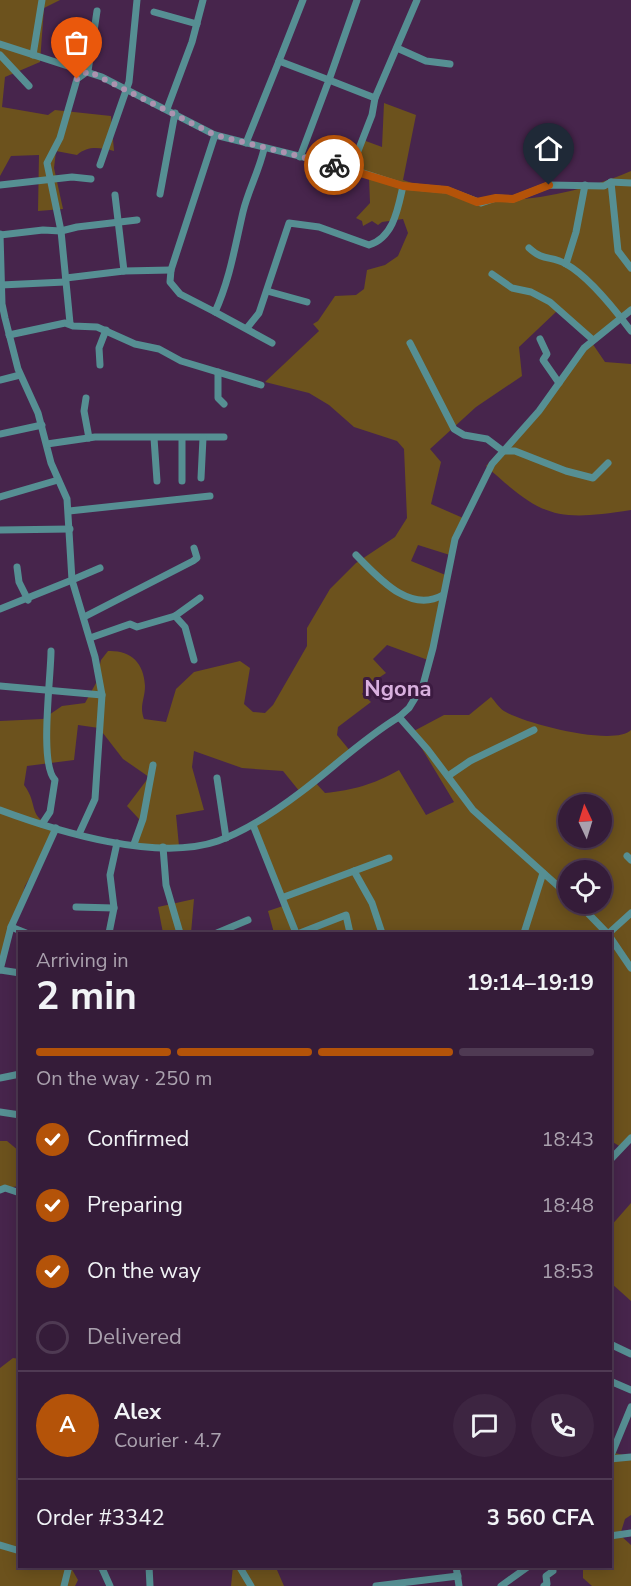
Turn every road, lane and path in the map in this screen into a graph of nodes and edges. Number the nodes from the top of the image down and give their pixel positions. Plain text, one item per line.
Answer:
1 (42, 0) edge
2 (137, 0) edge
3 (203, 0) edge
4 (303, 0) edge
5 (357, 0) edge
6 (417, 0) edge
7 (97, 11) dead end
8 (154, 12) dead end
9 (196, 24) junction
10 (0, 44) edge
11 (397, 48) junction
12 (33, 55) junction
13 (0, 56) edge
14 (279, 61) junction
15 (450, 64) dead end
16 (88, 71) junction
17 (329, 80) junction
18 (29, 86) dead end
19 (126, 92) junction
20 (375, 99) junction
21 (171, 111) junction
22 (215, 135) junction
23 (246, 143) junction
24 (264, 149) junction
25 (300, 157) junction
26 (100, 165) dead end
27 (351, 169) junction
28 (49, 179) junction
29 (91, 179) dead end
30 (612, 182) junction
31 (631, 183) edge
32 (0, 185) edge
33 (585, 185) junction
34 (403, 186) junction
35 (160, 194) dead end
36 (115, 195) dead end
37 (137, 220) dead end
38 (117, 221) junction
39 (61, 231) junction
40 (0, 235) edge
41 (528, 248) dead end
42 (566, 264) junction
43 (631, 268) edge
44 (171, 270) junction
45 (124, 271) junction
46 (492, 274) dead end
47 (66, 280) junction
48 (1, 285) edge
49 (267, 291) junction
50 (307, 302) dead end
51 (631, 310) edge
52 (215, 312) junction
53 (622, 319) junction
54 (70, 323) junction
55 (247, 328) junction
56 (106, 330) junction
57 (631, 331) edge
58 (9, 335) junction
59 (540, 339) dead end
60 (593, 340) junction
61 (272, 343) dead end
62 (410, 343) dead end
63 (100, 365) dead end
64 (218, 372) junction
65 (20, 375) junction
66 (0, 380) edge
67 (560, 383) junction
68 (261, 385) dead end
69 (86, 398) dead end
70 (224, 404) dead end
71 (42, 425) junction
72 (0, 434) edge
73 (224, 437) dead end
74 (89, 438) junction
75 (154, 438) junction
76 (182, 438) junction
77 (203, 438) junction
78 (47, 444) junction
79 (502, 451) junction
80 (608, 463) dead end
81 (201, 478) dead end
82 (58, 480) junction
83 (182, 481) dead end
84 (157, 482) dead end
85 (0, 496) edge
86 (210, 496) dead end
87 (69, 511) junction
88 (0, 528) edge
89 (70, 529) junction
90 (194, 548) dead end
91 (356, 555) dead end
92 (18, 567) dead end
93 (100, 568) dead end
94 (72, 580) junction
95 (443, 595) junction
96 (200, 598) dead end
97 (28, 600) junction
98 (0, 609) edge
99 (175, 616) junction
100 (84, 617) junction
101 (90, 638) junction
102 (51, 651) dead end
103 (194, 660) dead end
104 (0, 686) edge
105 (51, 691) junction
106 (102, 695) junction
107 (399, 717) junction
108 (534, 730) dead end
109 (153, 765) dead end
110 (448, 776) junction
111 (217, 778) dead end
112 (0, 810) edge
113 (42, 824) junction
114 (253, 825) junction
115 (56, 828) junction
116 (79, 834) junction
117 (226, 838) junction
118 (117, 843) junction
119 (134, 844) junction
120 (163, 847) junction
121 (389, 858) dead end
122 (354, 871) junction
123 (543, 873) junction
124 (558, 886) edge
125 (284, 897) junction
126 (76, 907) dead end
127 (114, 908) junction
128 (631, 913) edge
129 (589, 914) edge
130 (248, 920) dead end
131 (11, 927) junction
132 (24, 932) edge
133 (109, 932) edge
134 (180, 932) edge
135 (219, 932) edge
136 (296, 932) edge
137 (302, 932) edge
138 (350, 932) edge
139 (381, 932) edge
140 (524, 932) edge
141 (607, 932) edge
142 (609, 932) edge
143 (4, 937) edge
144 (612, 941) edge
145 (631, 968) edge
146 (0, 970) edge
147 (18, 973) edge
148 (18, 1074) edge
149 (0, 1078) edge
150 (0, 1112) edge
151 (18, 1115) edge
152 (631, 1138) edge
153 (612, 1148) edge
154 (618, 1152) junction
155 (612, 1158) edge
156 (0, 1190) edge
157 (18, 1192) edge
158 (612, 1345) edge
159 (631, 1354) edge
160 (612, 1382) edge
161 (631, 1390) edge
162 (631, 1407) edge
163 (612, 1454) edge
164 (631, 1457) edge
165 (612, 1459) edge
166 (631, 1533) edge
167 (612, 1536) edge
168 (0, 1545) edge
169 (18, 1550) edge
170 (68, 1568) edge
171 (102, 1568) edge
172 (149, 1568) edge
173 (240, 1568) edge
174 (456, 1568) edge
175 (526, 1568) edge
176 (552, 1568) edge
177 (458, 1576) junction
178 (64, 1586) edge
179 (110, 1586) edge
180 (150, 1586) edge
181 (251, 1586) edge
182 (376, 1586) edge
183 (459, 1586) edge
184 (501, 1586) edge
185 (544, 1586) edge

1 - 12 street
2 - 19 street
3 - 9 street
4 - 14 street
5 - 17 street
6 - 11 street
7 - 16 street
8 - 9 street
9 - 21 street
10 - 12 street
11 - 15 street
11 - 20 street
12 - 16 street
13 - 18 street
14 - 17 street
14 - 23 street
16 - 19 street
16 - 28 street
17 - 20 street
17 - 25 street
19 - 21 street
19 - 26 street
20 - 27 street
21 - 22 street
21 - 35 street
22 - 23 street
22 - 44 street
23 - 24 street
24 - 25 street
24 - 52 street
25 - 27 street
27 - 34 street
28 - 29 street
28 - 32 street
28 - 39 street
30 - 31 street
30 - 33 street
30 - 43 street
33 - 34 street
33 - 42 street
34 - 49 street
36 - 38 street
37 - 38 street
38 - 39 street
38 - 45 street
39 - 40 street
39 - 47 street
40 - 48 street
41 - 42 street
42 - 53 street
44 - 45 street
44 - 52 street
45 - 47 street
46 - 60 street
47 - 48 street
47 - 54 street
48 - 58 street
49 - 50 street
49 - 55 street
51 - 53 street
52 - 55 street
53 - 57 street
53 - 60 street
54 - 56 street
54 - 58 street
55 - 61 street
56 - 63 street
56 - 64 street
58 - 65 street
59 - 67 street
60 - 67 street
62 - 79 street
64 - 68 street
64 - 70 street
65 - 66 street
65 - 71 street
67 - 79 street
69 - 74 street
71 - 72 street
71 - 78 street
73 - 77 street
74 - 75 street
74 - 78 street
75 - 76 street
75 - 84 street
76 - 77 street
76 - 83 street
77 - 81 street
78 - 82 street
79 - 80 street
79 - 95 street
82 - 85 street
82 - 87 street
86 - 87 street
87 - 89 street
88 - 89 street
89 - 94 street
90 - 100 street
91 - 95 street
92 - 97 street
93 - 94 street
94 - 97 street
94 - 100 street
95 - 107 street
96 - 99 street
97 - 98 street
99 - 101 street
99 - 103 street
100 - 101 street
101 - 106 street
102 - 105 street
104 - 105 street
105 - 106 street
105 - 113 street
106 - 116 street
107 - 110 street
107 - 114 street
108 - 110 street
109 - 119 street
110 - 123 street
111 - 117 street
112 - 113 street
113 - 115 street
114 - 117 street
114 - 125 street
115 - 116 street
115 - 131 street
116 - 118 street
117 - 120 street
118 - 119 street
118 - 127 street
119 - 120 street
120 - 134 street
121 - 122 street
122 - 125 street
122 - 139 street
123 - 124 street
123 - 140 street
125 - 136 street
126 - 127 street
127 - 133 street
128 - 142 street
129 - 141 street
130 - 135 street
131 - 132 street
131 - 143 street
137 - 138 street
143 - 146 street
144 - 145 street
146 - 147 street
148 - 149 street
150 - 151 street
152 - 154 street
153 - 154 street
154 - 155 street
156 - 157 street
158 - 159 street
160 - 161 street
162 - 163 street
164 - 165 street
166 - 167 street
168 - 169 street
170 - 178 street
171 - 179 street
172 - 180 street
173 - 181 street
174 - 177 street
175 - 184 street
176 - 185 street
177 - 182 street
177 - 183 street

